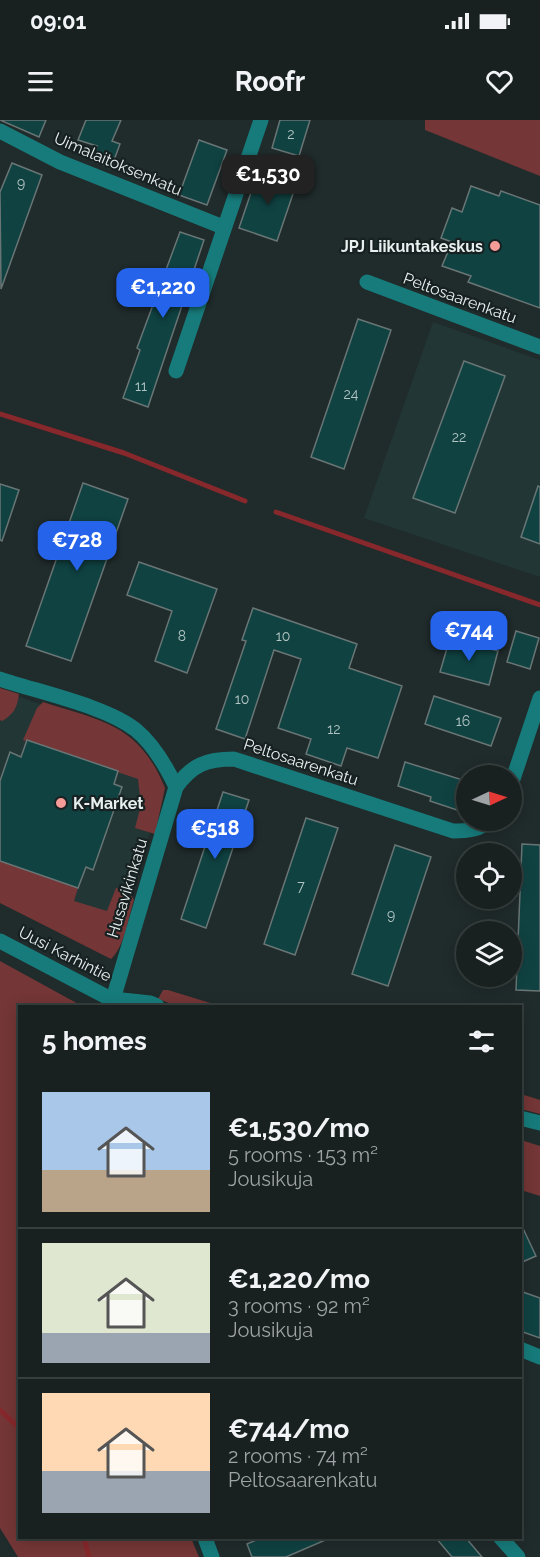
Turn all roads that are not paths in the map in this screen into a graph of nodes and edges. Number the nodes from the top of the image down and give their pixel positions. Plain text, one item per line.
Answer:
1 (261, 120) edge
2 (2, 132) edge
3 (0, 149) edge
4 (223, 227) junction
5 (367, 282) dead end
6 (540, 346) edge
7 (176, 371) dead end
8 (0, 679) edge
9 (540, 698) edge
10 (518, 765) edge
11 (176, 787) junction
12 (456, 831) edge
13 (0, 941) edge
14 (116, 1004) edge
15 (155, 1005) edge
16 (522, 1118) edge
17 (540, 1123) edge
18 (522, 1350) edge
19 (540, 1357) edge
20 (205, 1539) edge
21 (502, 1539) edge
22 (212, 1557) edge
23 (518, 1557) edge

1 - 4 street
2 - 3 street
2 - 4 street, Uimalaitoksenkatu
4 - 7 street
5 - 6 street, Peltosaarenkatu
8 - 11 street
9 - 10 street
11 - 12 street, Peltosaarenkatu
11 - 14 street, Husavikinkatu
13 - 14 street, Uusi Karhintie
14 - 15 street, Uusi Karhintie
16 - 17 street
18 - 19 street
20 - 22 street
21 - 23 street

